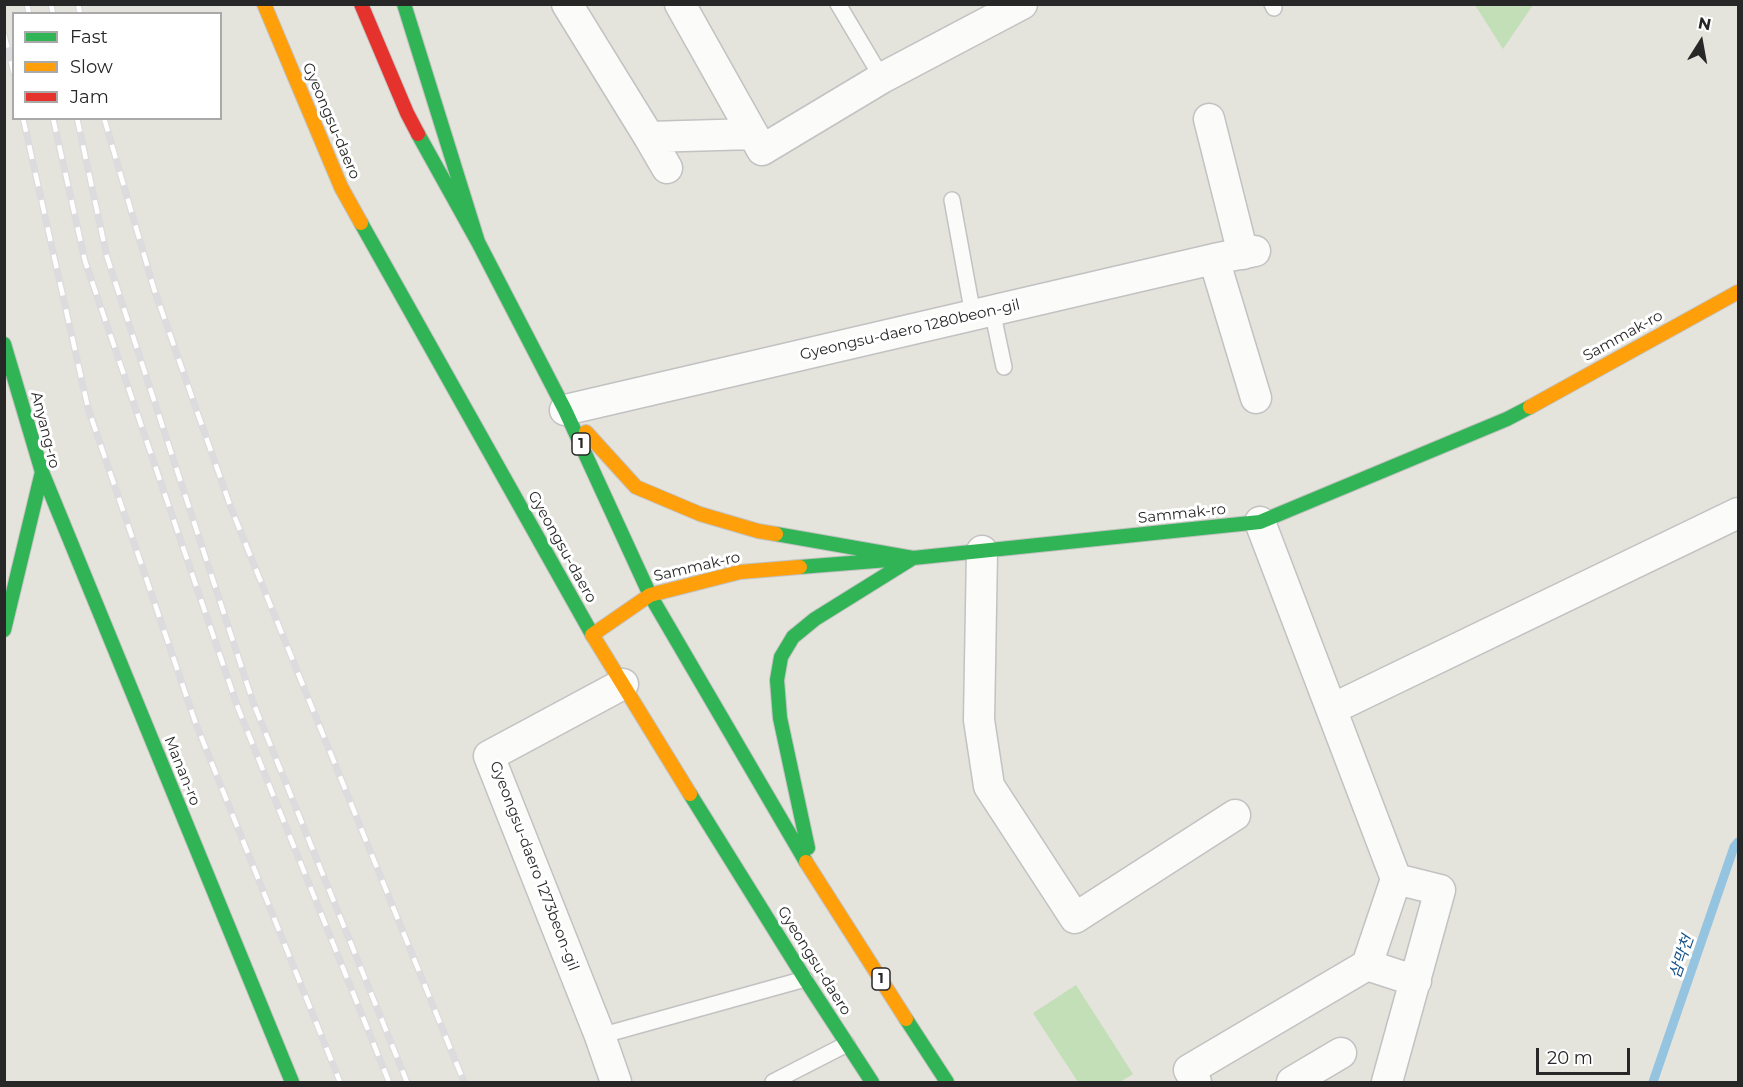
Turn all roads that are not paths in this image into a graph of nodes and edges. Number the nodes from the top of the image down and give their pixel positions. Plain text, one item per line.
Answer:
1 (264, 4) edge
2 (362, 4) edge
3 (404, 4) edge
4 (567, 4) edge
5 (680, 4) edge
6 (838, 4) edge
7 (1022, 4) edge
8 (882, 78) junction
9 (1209, 119) dead end
10 (753, 134) junction
11 (649, 137) junction
12 (667, 168) dead end
13 (952, 200) dead end
14 (478, 242) junction
15 (1237, 255) junction
16 (1738, 292) edge
17 (982, 313) junction
18 (4, 344) edge
19 (1004, 367) dead end
20 (1257, 398) dead end
21 (565, 410) junction
22 (42, 472) junction
23 (1738, 513) edge
24 (1260, 522) junction
25 (982, 551) junction
26 (913, 558) junction
27 (650, 595) junction
28 (4, 630) edge
29 (592, 635) junction
30 (623, 684) junction
31 (1332, 709) junction
32 (1234, 815) dead end
33 (814, 876) junction
34 (1396, 879) junction
35 (1367, 965) junction
36 (805, 979) junction
37 (1416, 981) junction
38 (600, 1036) junction
39 (847, 1044) junction
40 (1341, 1053) dead end
41 (292, 1083) edge
42 (616, 1083) edge
43 (773, 1083) edge
44 (872, 1083) edge
45 (947, 1083) edge
46 (1196, 1083) edge
47 (1292, 1083) edge
48 (1387, 1083) edge

1 - 29 main road, Gyeongsu-daero
2 - 14 main road, 1
3 - 14 main road
4 - 11 street
5 - 10 street
6 - 8 lane
7 - 8 street
8 - 10 street
9 - 15 street
10 - 11 street
11 - 12 street
13 - 17 lane
14 - 21 main road, 1
15 - 17 street, Gyeongsu-daero 1280beon-gil
15 - 20 street
16 - 24 main road, Sammak-ro
17 - 19 lane
17 - 21 street, Gyeongsu-daero 1280beon-gil
18 - 22 main road, Anyang-ro
21 - 26 main road
21 - 27 main road, 1
22 - 28 main road, Anyang-ro
22 - 41 main road, Manan-ro
23 - 31 street
24 - 25 main road, Sammak-ro
24 - 31 street
25 - 26 main road, Sammak-ro
25 - 32 street
26 - 27 main road, Sammak-ro
26 - 33 main road
27 - 29 main road, Sammak-ro
27 - 33 main road, 1
29 - 30 main road, Gyeongsu-daero
30 - 36 main road, Gyeongsu-daero
30 - 38 street, Gyeongsu-daero 1273beon-gil
31 - 34 street
33 - 45 main road, 1
34 - 35 street
34 - 37 street
35 - 37 street
35 - 46 street
36 - 38 lane
36 - 39 main road, Gyeongsu-daero
37 - 48 street
38 - 42 street, Gyeongsu-daero 1273beon-gil
39 - 43 lane
39 - 44 main road, Gyeongsu-daero
40 - 47 street

